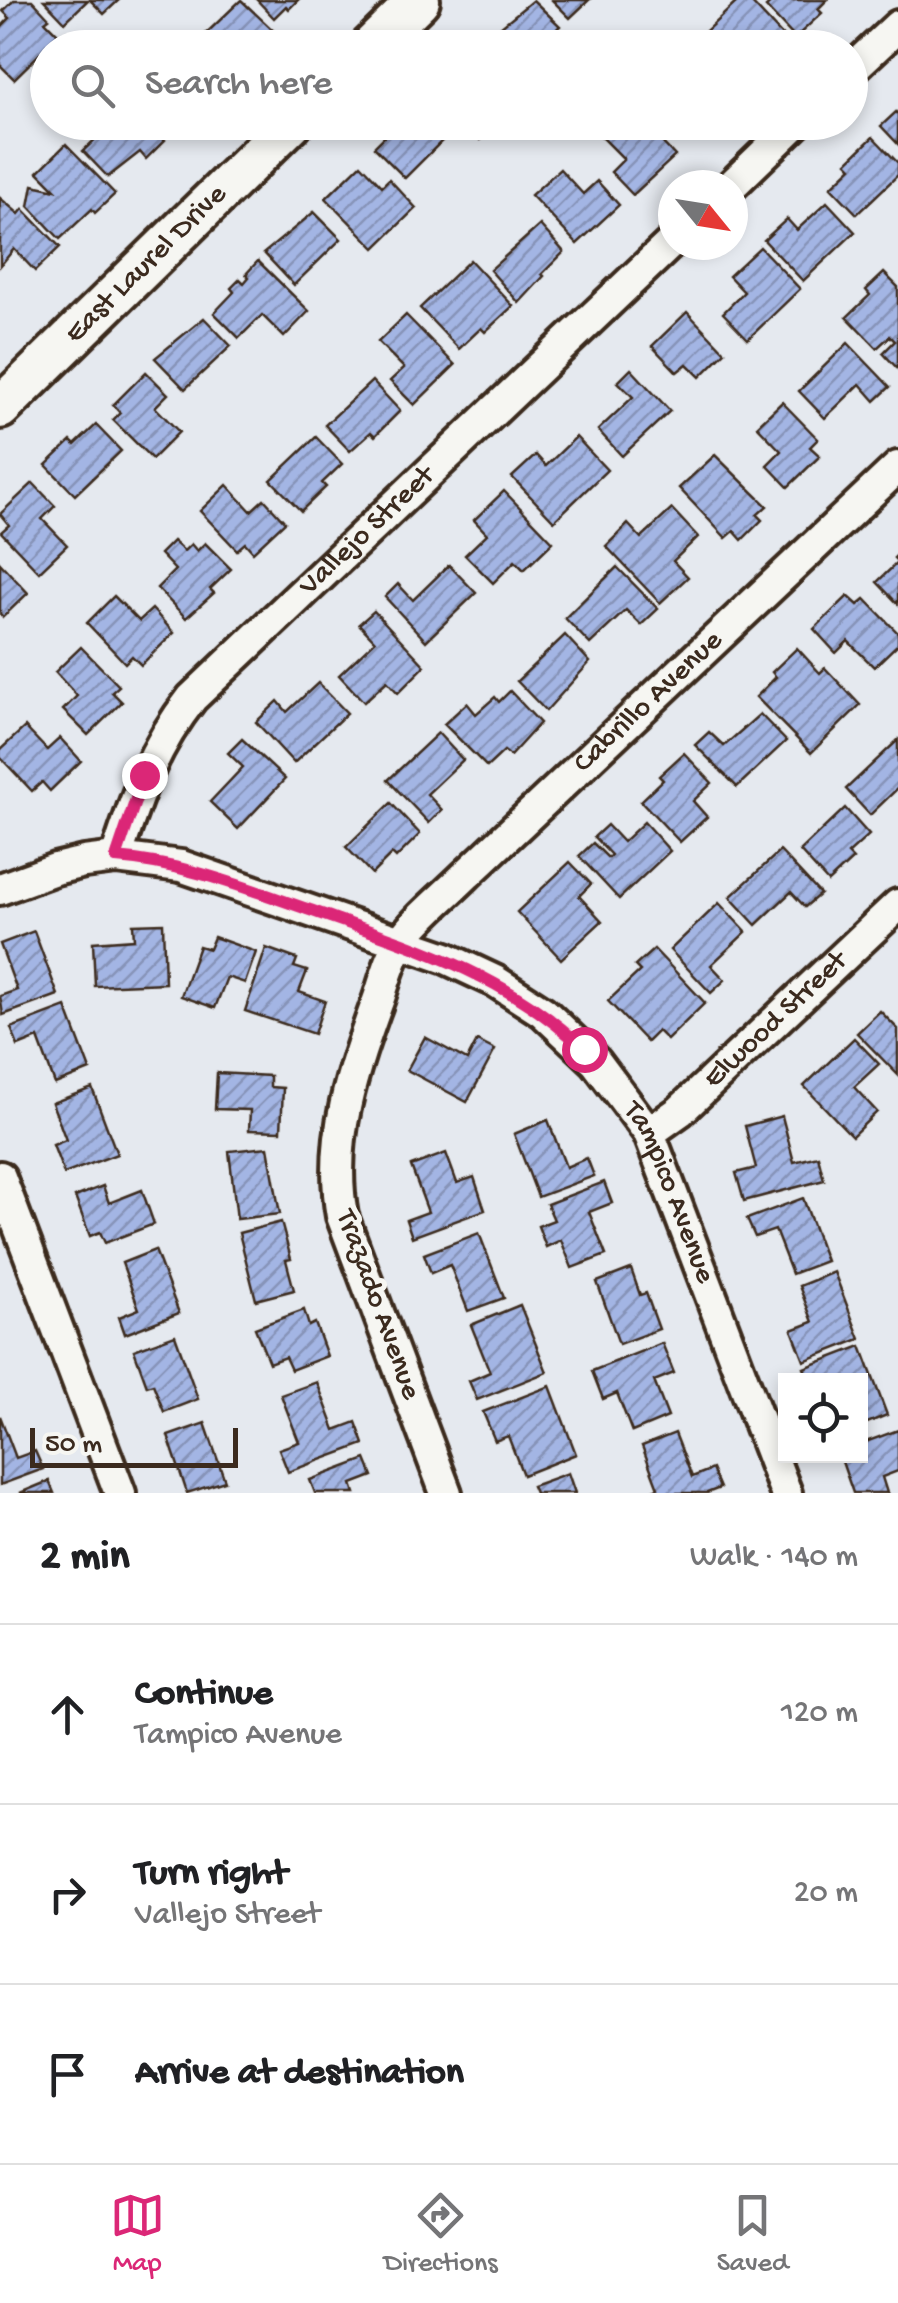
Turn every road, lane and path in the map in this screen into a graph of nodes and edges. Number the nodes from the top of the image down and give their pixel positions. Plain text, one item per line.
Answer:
1 (419, 0) edge
2 (898, 26) edge
3 (388, 30) edge
4 (868, 55) edge
5 (274, 140) edge
6 (778, 140) edge
7 (747, 170) edge
8 (658, 256) edge
9 (0, 408) edge
10 (898, 466) edge
11 (116, 858) junction
12 (0, 889) edge
13 (898, 905) edge
14 (401, 941) junction
15 (649, 1133) junction
16 (0, 1178) edge
17 (120, 1493) edge
18 (446, 1493) edge
19 (786, 1493) edge

1 - 3 main road
2 - 4 street
5 - 9 main road, East Laurel Drive
6 - 7 street
8 - 11 street, Vallejo Street
10 - 14 street, Cabrillo Avenue
11 - 12 street, Tampico Avenue
11 - 14 street, Tampico Avenue
13 - 15 street, Elwood Street
14 - 15 street, Tampico Avenue
14 - 18 street, Trazado Avenue
15 - 19 street, Tampico Avenue
16 - 17 street

